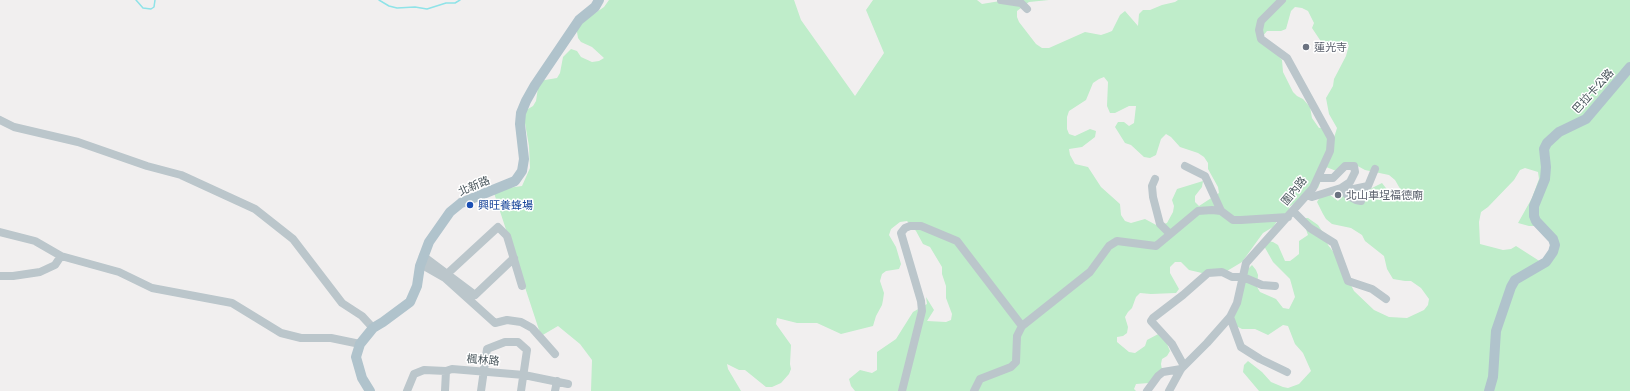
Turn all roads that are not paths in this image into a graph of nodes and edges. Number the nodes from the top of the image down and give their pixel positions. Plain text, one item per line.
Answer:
1 (599, 0) edge
2 (1001, 0) edge
3 (1282, 0) edge
4 (1027, 10) dead end
5 (1630, 67) edge
6 (0, 120) edge
7 (1185, 166) dead end
8 (1376, 169) dead end
9 (1318, 178) junction
10 (1155, 179) dead end
11 (1342, 188) junction
12 (1307, 195) junction
13 (1361, 201) dead end
14 (1221, 211) junction
15 (1291, 214) junction
16 (0, 232) edge
17 (1170, 234) junction
18 (61, 256) junction
19 (423, 256) junction
20 (514, 258) junction
21 (420, 266) junction
22 (447, 274) junction
23 (0, 276) edge
24 (1243, 277) junction
25 (522, 286) dead end
26 (1275, 286) dead end
27 (1386, 299) dead end
28 (1230, 316) junction
29 (1022, 326) junction
30 (373, 328) junction
31 (360, 344) junction
32 (555, 354) dead end
33 (1183, 367) junction
34 (484, 370) junction
35 (446, 371) junction
36 (1287, 372) dead end
37 (524, 375) junction
38 (557, 381) junction
39 (568, 384) dead end
40 (370, 391) edge
41 (407, 391) edge
42 (445, 391) edge
43 (481, 391) edge
44 (521, 391) edge
45 (555, 391) edge
46 (902, 391) edge
47 (974, 391) edge
48 (1147, 391) edge
49 (1169, 391) edge
50 (1489, 391) edge

1 - 19 main road, 北新路
2 - 4 street
3 - 9 street, 圍內路
5 - 50 main road, 巴拉卡公路
6 - 30 street
7 - 14 street
8 - 11 street
9 - 11 street
9 - 12 street, 圍內路
10 - 17 street
11 - 12 street
11 - 13 street
12 - 15 street, 圍內路
14 - 15 street
14 - 17 street
15 - 24 street, 圍內路
15 - 27 street
16 - 18 street
17 - 29 street
18 - 23 street
18 - 31 street
19 - 21 main road, 北新路
19 - 22 street
20 - 22 street
20 - 22 street
20 - 25 street
21 - 30 main road, 北新路
21 - 32 street
24 - 26 street
24 - 28 street, 圍內路
24 - 33 street
28 - 33 street, 圍內路
28 - 36 street
29 - 46 street
29 - 47 street
30 - 31 main road, 北新路
31 - 40 main road
33 - 48 street
33 - 49 street, 圍內路
34 - 35 street, 楓林路
34 - 37 street, 楓林路
34 - 37 street
34 - 43 street
35 - 41 street, 楓林路
35 - 42 street
37 - 38 street, 楓林路
37 - 44 street
38 - 39 street, 楓林路
38 - 45 street

